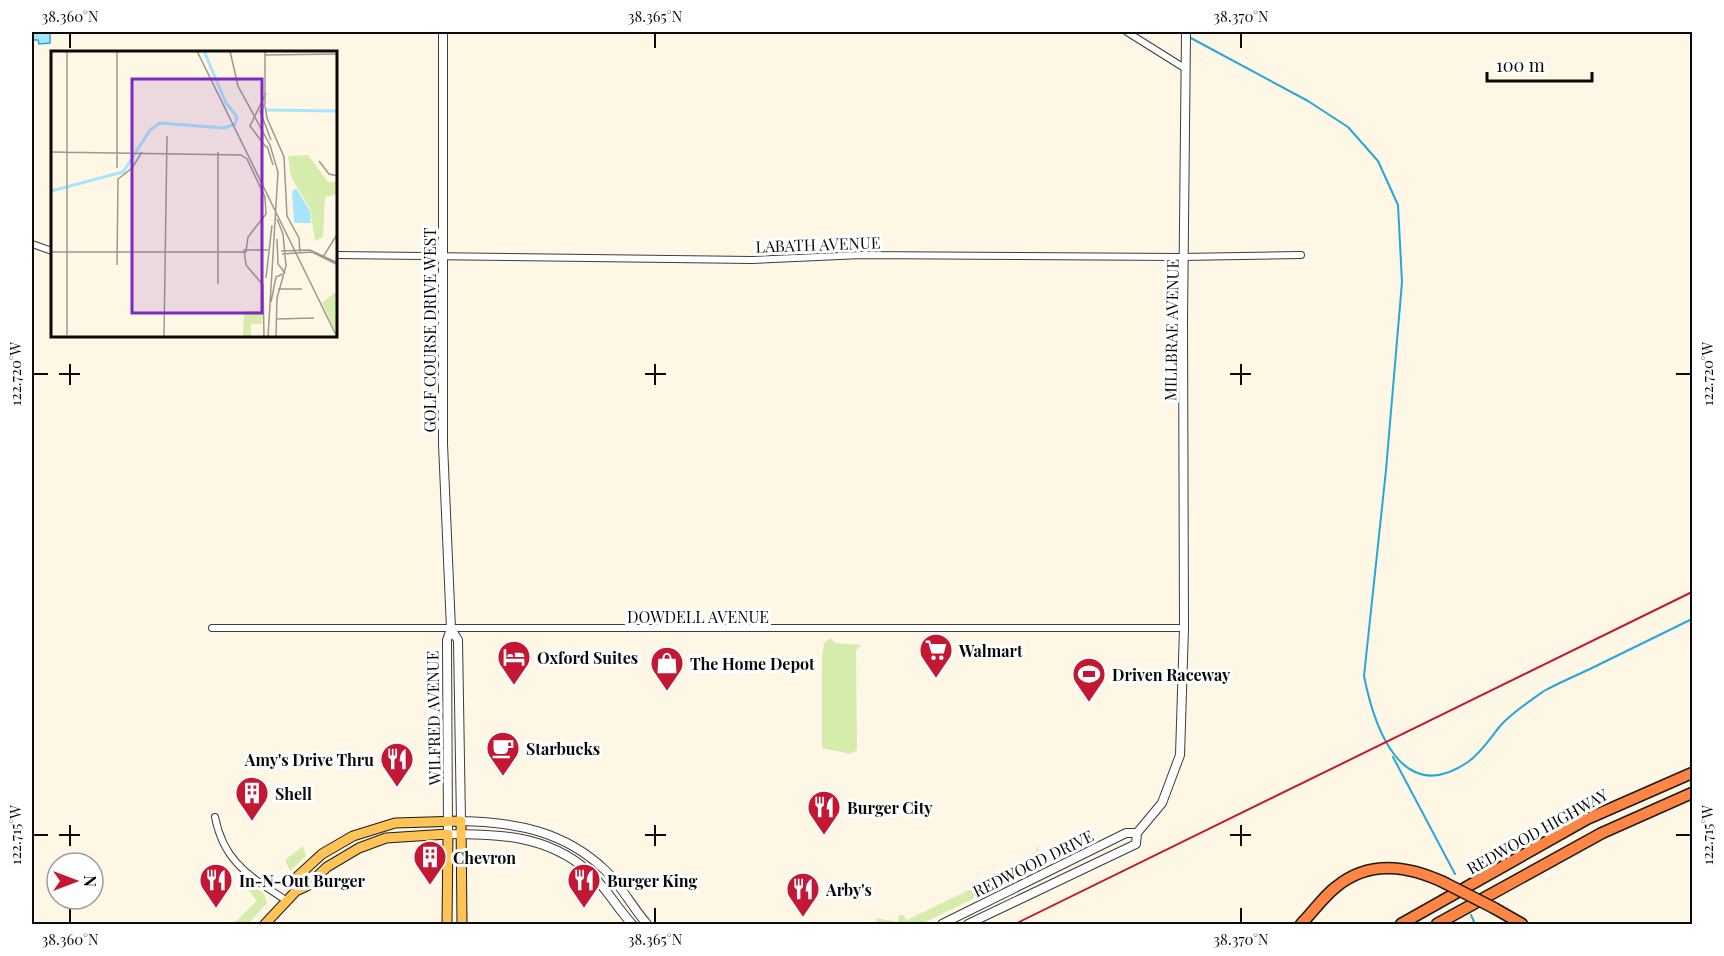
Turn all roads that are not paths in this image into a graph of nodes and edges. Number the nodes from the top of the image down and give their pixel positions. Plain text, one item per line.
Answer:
1 (443, 32) edge
2 (1127, 32) edge
3 (1186, 32) edge
4 (1186, 69) junction
5 (32, 244) edge
6 (51, 251) edge
7 (338, 255) edge
8 (1301, 255) dead end
9 (443, 256) junction
10 (1185, 257) junction
11 (212, 628) dead end
12 (1184, 628) junction
13 (451, 629) junction
14 (1692, 773) edge
15 (1692, 793) edge
16 (215, 817) dead end
17 (448, 821) junction
18 (461, 821) junction
19 (1137, 832) junction
20 (448, 834) junction
21 (462, 834) junction
22 (568, 844) junction
23 (562, 854) junction
24 (296, 891) junction
25 (287, 901) junction
26 (633, 908) junction
27 (624, 915) junction
28 (266, 924) edge
29 (447, 924) edge
30 (462, 924) edge
31 (632, 924) edge
32 (646, 924) edge
33 (942, 924) edge
34 (968, 924) edge
35 (1301, 924) edge
36 (1401, 924) edge
37 (1437, 924) edge
38 (1522, 924) edge

1 - 9 street, GOLF COURSE DRIVE WEST
2 - 4 street
3 - 4 street, MILLBRAE AVENUE
4 - 10 street, MILLBRAE AVENUE
5 - 6 street
7 - 9 street, LABATH AVENUE
8 - 10 street, LABATH AVENUE
9 - 10 street, LABATH AVENUE
9 - 13 street, GOLF COURSE DRIVE WEST
10 - 12 street, MILLBRAE AVENUE
11 - 13 street, DOWDELL AVENUE
12 - 13 street, DOWDELL AVENUE
12 - 19 street, REDWOOD DRIVE
13 - 17 street, WILFRED AVENUE
13 - 18 street, WILFRED AVENUE
14 - 36 highway, REDWOOD HIGHWAY
15 - 37 highway, REDWOOD HIGHWAY
16 - 25 street
17 - 18 main road
17 - 20 street, WILFRED AVENUE
17 - 24 main road
18 - 21 main road, WILFRED AVENUE
18 - 22 street
19 - 33 street, REDWOOD DRIVE
19 - 34 street, REDWOOD DRIVE
20 - 21 street
20 - 24 main road
20 - 29 main road
21 - 23 street
21 - 30 main road, WILFRED AVENUE
22 - 23 street
22 - 26 street
23 - 27 street
24 - 25 main road
25 - 28 main road
26 - 27 street
26 - 32 street
27 - 31 street
35 - 38 highway, bridge

